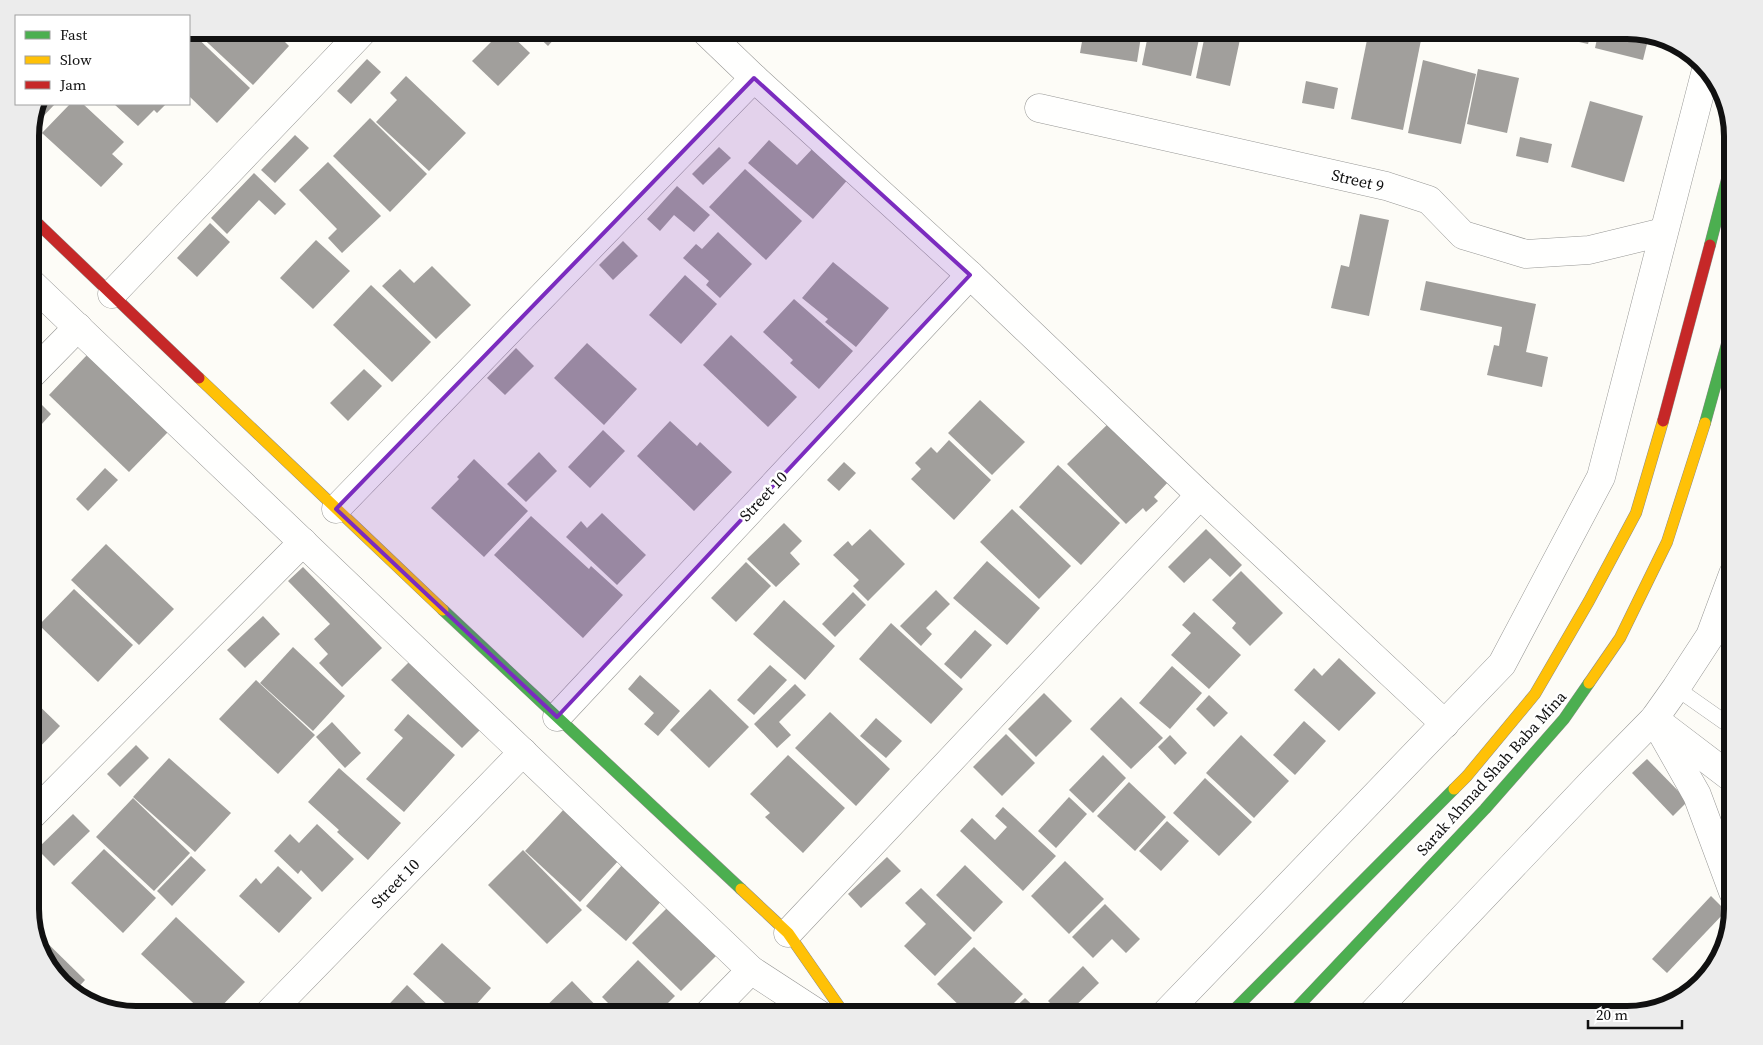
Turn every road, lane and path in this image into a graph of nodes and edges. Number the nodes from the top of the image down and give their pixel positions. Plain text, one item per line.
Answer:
1 (355, 39) edge
2 (713, 39) edge
3 (1704, 77) edge
4 (754, 78) junction
5 (1039, 108) dead end
6 (1724, 191) edge
7 (39, 225) edge
8 (1663, 232) junction
9 (970, 275) junction
10 (39, 291) edge
11 (112, 294) junction
12 (78, 328) junction
13 (1724, 354) edge
14 (39, 367) edge
15 (1200, 495) junction
16 (336, 509) junction
17 (303, 542) junction
18 (1724, 598) edge
19 (1676, 688) junction
20 (557, 717) junction
21 (1654, 719) junction
22 (1724, 722) edge
23 (1445, 724) junction
24 (523, 752) junction
25 (1724, 771) edge
26 (39, 808) edge
27 (1724, 868) edge
28 (788, 933) junction
29 (751, 970) junction
30 (276, 1006) edge
31 (716, 1006) edge
32 (806, 1006) edge
33 (838, 1006) edge
34 (1173, 1006) edge
35 (1238, 1006) edge
36 (1299, 1006) edge
37 (1380, 1006) edge

1 - 11 street
2 - 4 street
3 - 8 street
4 - 9 street
4 - 16 street
5 - 8 street, Street 9
6 - 35 main road
7 - 11 main road
8 - 23 street
9 - 15 street
9 - 20 street, Street 10
10 - 12 street
11 - 16 main road
12 - 14 street
12 - 17 street
13 - 36 main road, Sarak Ahmad Shah Baba Mina
15 - 23 street
15 - 28 street
16 - 20 main road
17 - 24 street
17 - 26 street
18 - 19 street
19 - 21 street
19 - 22 lane
20 - 28 main road
21 - 25 street
21 - 27 street
21 - 37 street
23 - 34 street
24 - 29 street
24 - 30 street, Street 10
28 - 33 main road
29 - 31 street
29 - 32 street

